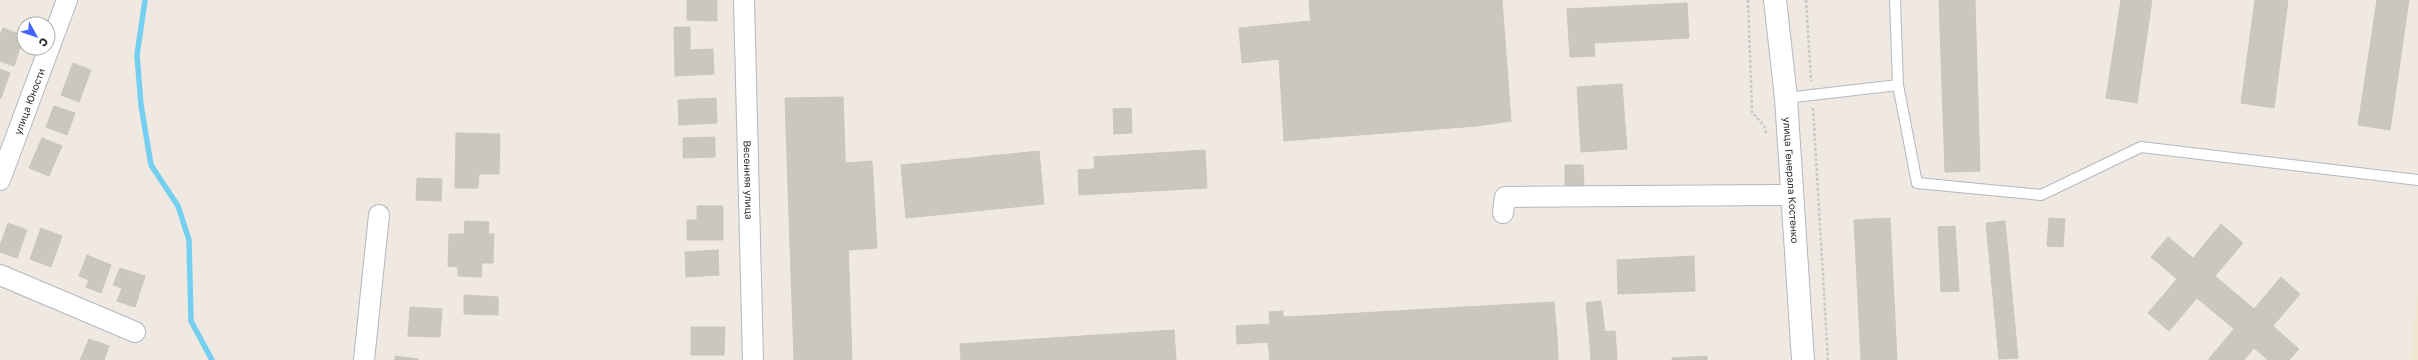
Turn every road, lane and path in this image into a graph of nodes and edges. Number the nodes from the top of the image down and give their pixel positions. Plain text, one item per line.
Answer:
1 (67, 0) edge
2 (744, 0) edge
3 (1775, 0) edge
4 (1806, 0) edge
5 (1896, 0) edge
6 (1898, 85) junction
7 (1812, 96) junction
8 (1786, 98) junction
9 (0, 180) edge
10 (2418, 180) edge
11 (1792, 195) junction
12 (1503, 213) dead end
13 (379, 215) dead end
14 (0, 275) edge
15 (135, 332) dead end
16 (364, 360) edge
17 (753, 360) edge
18 (1803, 360) edge
19 (1828, 360) edge

1 - 9 street, улица Юности
2 - 17 street, Весенняя улица
3 - 8 main road, улица Генерала Костенко
4 - 7 path
5 - 6 lane
6 - 7 lane
6 - 10 lane
7 - 8 lane
7 - 19 path
8 - 11 main road, улица Генерала Костенко
11 - 12 street
11 - 18 main road, улица Генерала Костенко
13 - 16 street
14 - 15 street

